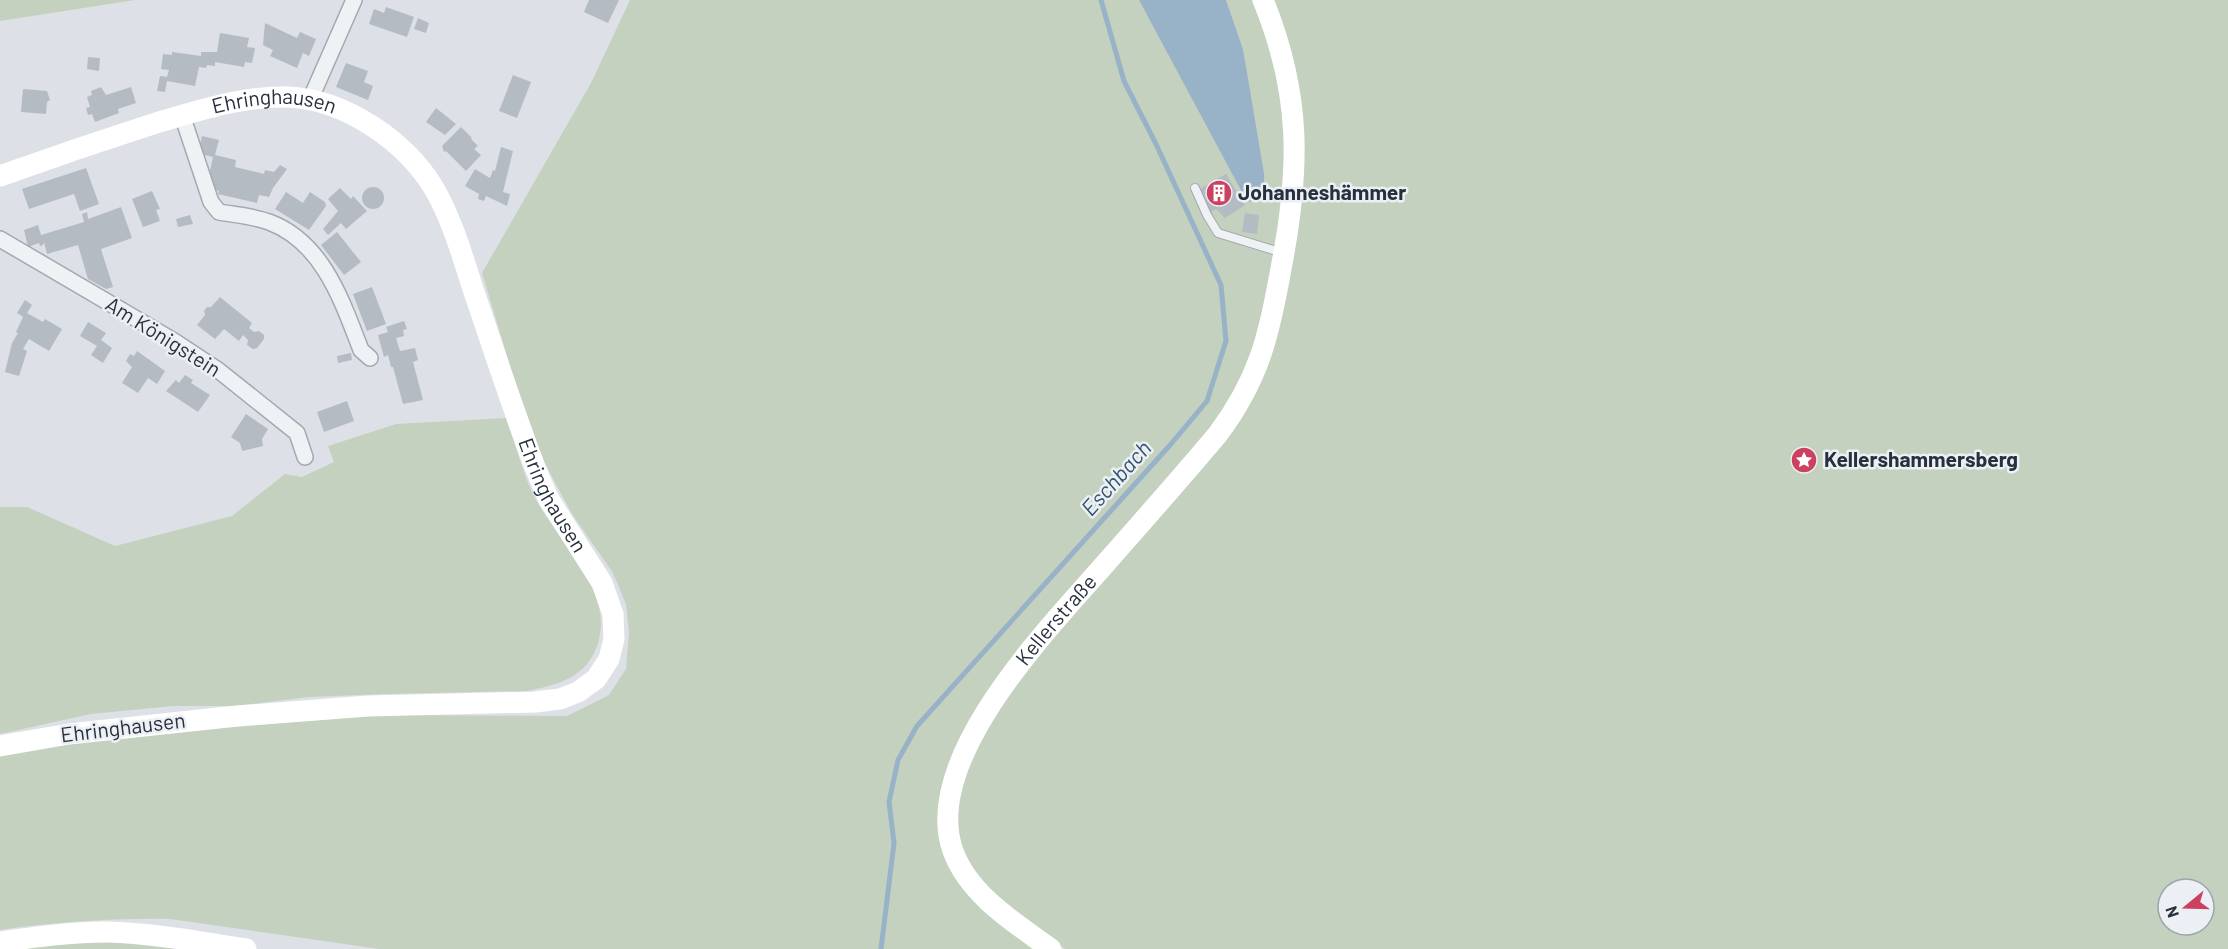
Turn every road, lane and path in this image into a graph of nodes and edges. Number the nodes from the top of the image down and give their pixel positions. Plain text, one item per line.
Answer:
1 (354, 0) edge
2 (1263, 0) edge
3 (310, 100) junction
4 (182, 115) junction
5 (0, 176) edge
6 (1196, 189) dead end
7 (0, 239) edge
8 (1284, 254) junction
9 (370, 358) dead end
10 (305, 457) dead end
11 (0, 746) edge
12 (0, 942) edge
13 (246, 949) edge
14 (1051, 949) edge

1 - 3 street
2 - 8 main road, Kellerstraße
3 - 4 main road, Ehringhausen
3 - 11 main road, Ehringhausen
4 - 5 main road, Ehringhausen
4 - 9 street
6 - 8 lane
7 - 10 street, Am Königstein
8 - 14 main road, Kellerstraße
12 - 13 main road

